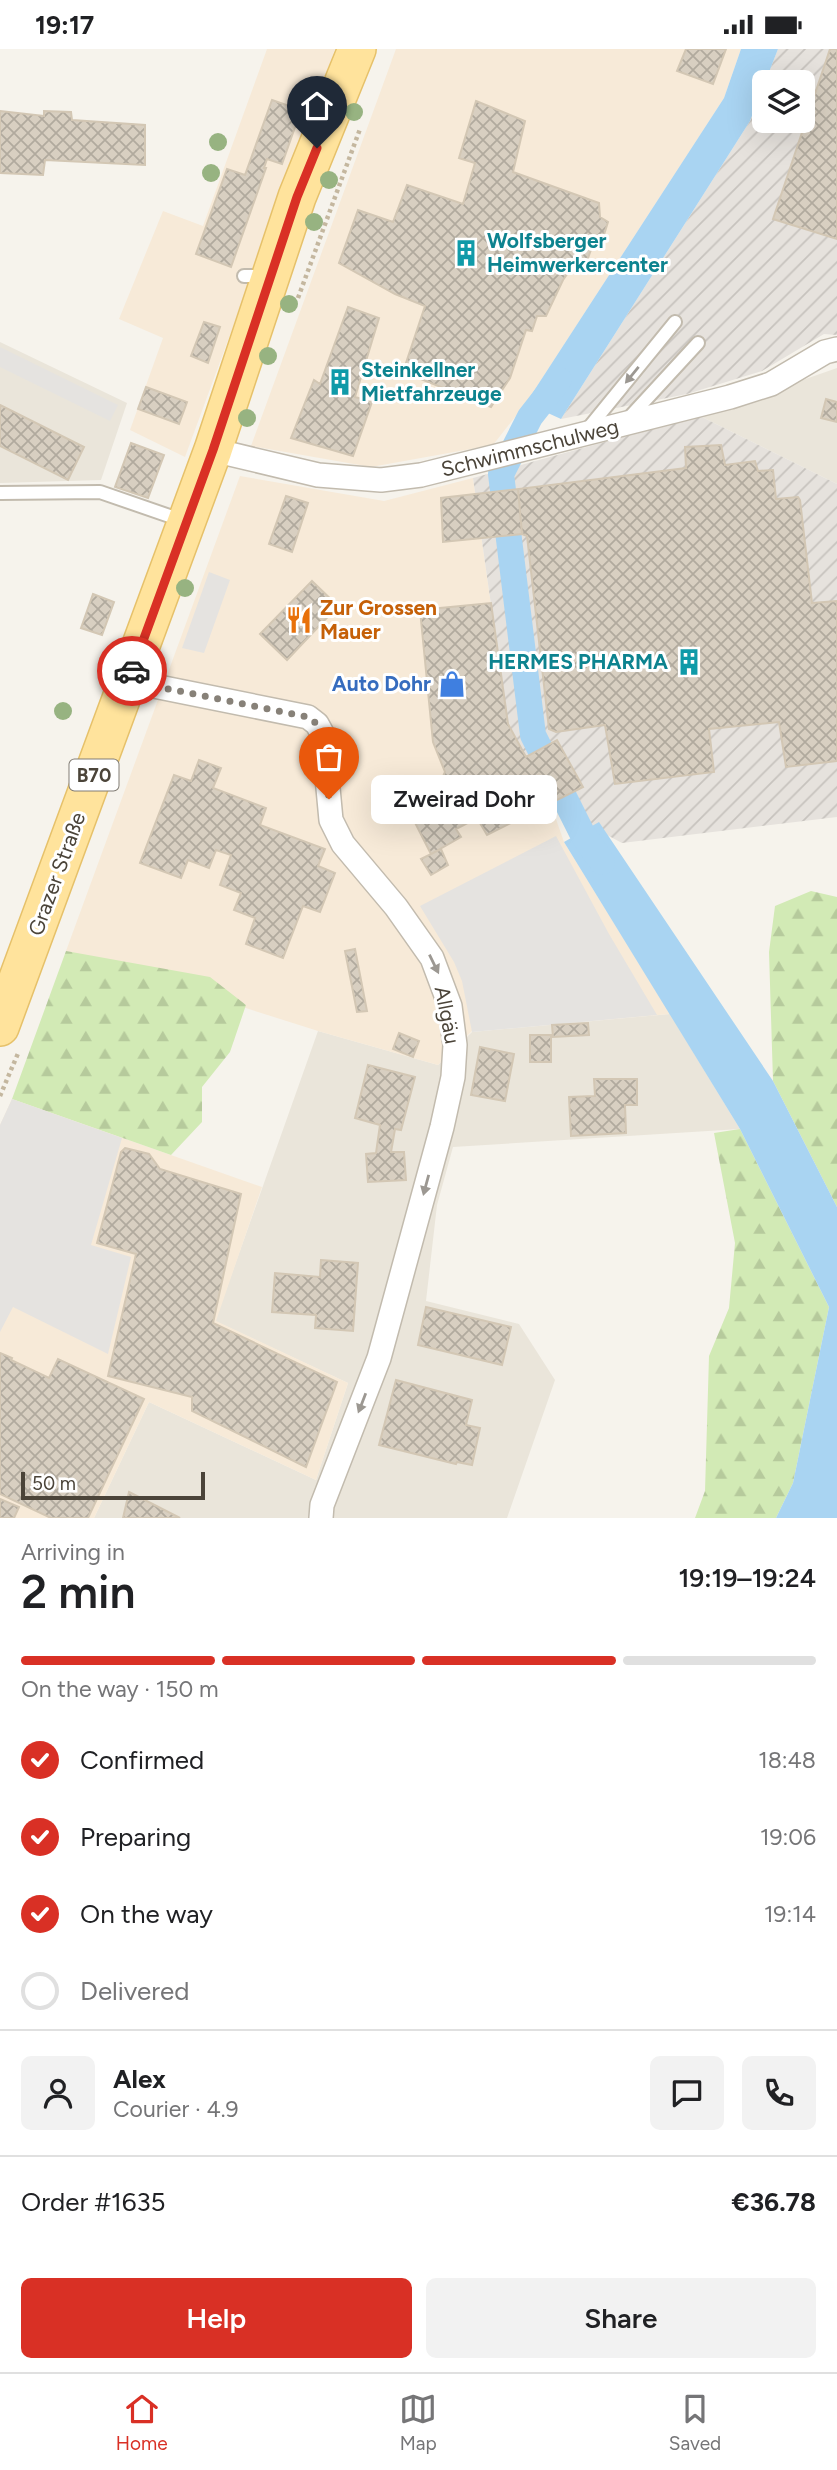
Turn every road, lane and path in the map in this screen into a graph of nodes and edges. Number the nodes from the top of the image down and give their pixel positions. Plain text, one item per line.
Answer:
1 (357, 49) edge
2 (676, 322) dead end
3 (698, 343) dead end
4 (837, 349) edge
5 (622, 425) junction
6 (583, 435) junction
7 (213, 450) junction
8 (0, 493) edge
9 (186, 522) junction
10 (129, 681) junction
11 (0, 1027) edge
12 (321, 1518) edge

1 - 7 main road, Grazer Straße / B70
2 -> 6 lane
3 - 5 lane
4 - 5 street, Schwimmschulweg
5 - 6 street, Schwimmschulweg
6 - 7 street, Schwimmschulweg
7 - 9 main road, Grazer Straße / B70
8 - 9 lane
9 - 10 main road, Grazer Straße / B70
10 - 11 main road, Grazer Straße / B70
10 -> 12 street, Allgäu

